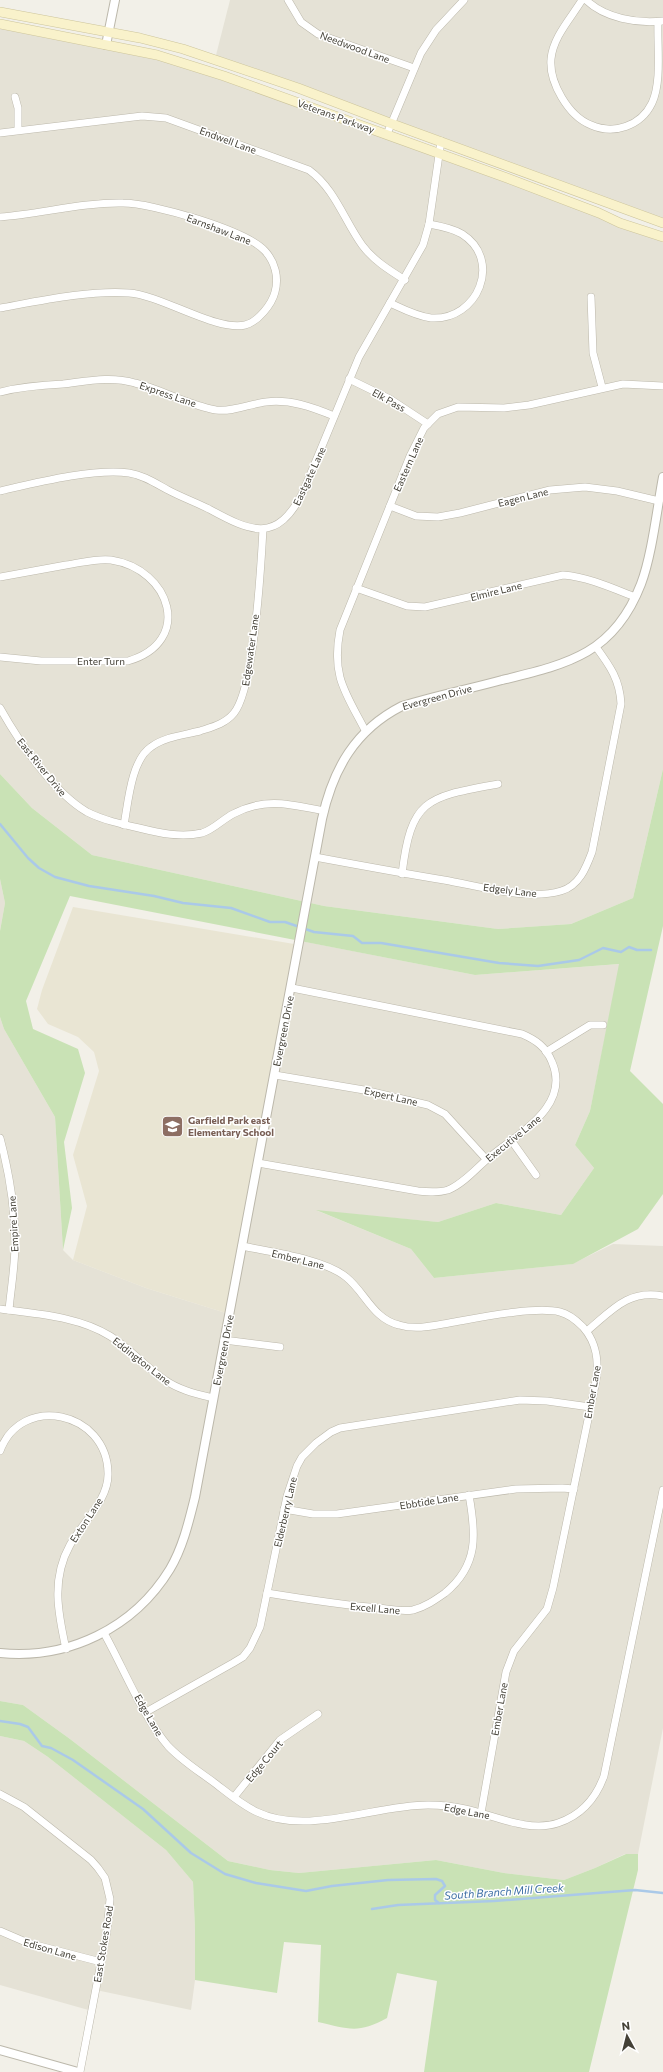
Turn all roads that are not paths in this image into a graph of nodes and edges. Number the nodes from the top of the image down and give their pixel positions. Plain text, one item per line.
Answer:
1 (115, 0) edge
2 (288, 0) edge
3 (582, 0) edge
4 (586, 0) edge
5 (462, 1) edge
6 (0, 12) edge
7 (660, 22) edge
8 (0, 24) edge
9 (109, 33) junction
10 (106, 44) junction
11 (414, 68) junction
12 (16, 98) dead end
13 (391, 123) junction
14 (18, 130) junction
15 (0, 133) edge
16 (387, 134) junction
17 (441, 140) junction
18 (439, 153) junction
19 (0, 217) edge
20 (663, 223) edge
21 (429, 224) junction
22 (663, 237) edge
23 (405, 280) junction
24 (591, 297) dead end
25 (390, 303) junction
26 (0, 308) edge
27 (349, 379) junction
28 (663, 386) edge
29 (602, 387) junction
30 (0, 392) edge
31 (334, 416) junction
32 (428, 424) junction
33 (663, 477) edge
34 (0, 491) edge
35 (659, 501) junction
36 (390, 506) junction
37 (263, 529) junction
38 (0, 578) edge
39 (356, 588) junction
40 (635, 597) junction
41 (596, 647) junction
42 (0, 657) edge
43 (0, 708) edge
44 (366, 732) junction
45 (498, 784) dead end
46 (324, 811) junction
47 (124, 825) junction
48 (315, 857) junction
49 (402, 874) junction
50 (292, 988) junction
51 (603, 1025) dead end
52 (546, 1052) junction
53 (275, 1075) junction
54 (0, 1138) edge
55 (512, 1140) junction
56 (486, 1160) junction
57 (258, 1162) junction
58 (536, 1175) dead end
59 (242, 1246) junction
60 (663, 1296) edge
61 (0, 1309) edge
62 (9, 1310) junction
63 (587, 1331) junction
64 (224, 1340) junction
65 (280, 1347) dead end
66 (213, 1398) junction
67 (590, 1407) junction
68 (0, 1451) edge
69 (574, 1489) junction
70 (663, 1490) edge
71 (469, 1495) junction
72 (284, 1509) junction
73 (267, 1593) junction
74 (104, 1632) junction
75 (66, 1649) junction
76 (0, 1653) edge
77 (146, 1712) junction
78 (318, 1714) dead end
79 (0, 1794) edge
80 (234, 1797) junction
81 (481, 1813) junction
82 (0, 1931) edge
83 (101, 1962) junction
84 (0, 2050) edge
85 (54, 2069) edge
86 (79, 2072) edge

1 - 9 street
2 - 11 street, Needwood Lane
3 - 7 street
4 - 7 street
5 - 11 street
6 - 9 main road, Veterans Parkway
8 - 10 main road, Veterans Parkway
9 - 10 street
9 - 13 main road, Veterans Parkway
10 - 16 main road, Veterans Parkway
11 - 13 street
12 - 14 street
13 - 16 street
13 - 17 main road, Veterans Parkway
14 - 15 street, Endwell Lane
14 - 23 street, Endwell Lane
16 - 18 main road, Veterans Parkway
17 - 18 street, Eastgate Lane
17 - 20 main road, Veterans Parkway
18 - 21 street, Eastgate Lane
18 - 22 main road, Veterans Parkway
19 - 26 street, Earnshaw Lane
21 - 23 street, Eastgate Lane
21 - 25 street
23 - 25 street, Eastgate Lane
24 - 29 street
25 - 27 street, Eastgate Lane
27 - 31 street, Eastgate Lane
27 - 32 street, Elk Pass
28 - 29 street, Eastern Lane
29 - 32 street, Eastern Lane
30 - 31 street, Express Lane
31 - 37 street, Eastgate Lane
32 - 36 street, Eastern Lane
33 - 35 street, Evergreen Drive
34 - 37 street
35 - 36 street, Eagen Lane
35 - 40 street, Evergreen Drive
36 - 39 street, Eastern Lane
37 - 47 street, Edgewater Lane
38 - 42 street, Enter Turn
39 - 40 street, Elmire Lane
39 - 44 street, Eastern Lane
40 - 41 street, Evergreen Drive
41 - 44 street, Evergreen Drive
41 - 49 street, Edgely Lane
43 - 47 street, East River Drive
44 - 46 street, Evergreen Drive
45 - 49 street
46 - 47 street, East River Drive
46 - 48 street, Evergreen Drive
48 - 49 street, Edgely Lane
48 - 50 street, Evergreen Drive
50 - 52 street, Executive Lane
50 - 53 street, Evergreen Drive
51 - 52 street
52 - 55 street, Executive Lane
53 - 56 street, Expert Lane
53 - 57 street, Evergreen Drive
54 - 62 street, Empire Lane
55 - 56 street, Executive Lane
55 - 58 street
56 - 57 street, Executive Lane
57 - 59 street, Evergreen Drive
59 - 63 street, Ember Lane
59 - 64 street, Evergreen Drive
60 - 63 street
61 - 62 street, Eddington Lane
62 - 66 street, Eddington Lane
63 - 67 street, Ember Lane
64 - 65 street
64 - 66 street, Evergreen Drive
66 - 74 street, Evergreen Drive
67 - 69 street, Ember Lane
67 - 72 street, Elderberry Lane
68 - 75 street, Exton Lane
69 - 71 street, Ebbtide Lane
69 - 81 street, Ember Lane
70 - 81 street, Edge Lane
71 - 72 street, Ebbtide Lane
71 - 73 street, Excell Lane
72 - 73 street, Elderberry Lane
73 - 77 street, Elderberry Lane
74 - 75 street, Evergreen Drive
74 - 77 street, Edge Lane
75 - 76 street, Evergreen Drive
77 - 80 street, Edge Lane
78 - 80 street, Edge Court
79 - 83 street, East Stokes Road
80 - 81 street, Edge Lane
82 - 83 street, Edison Lane
83 - 86 street, East Stokes Road
84 - 85 street
85 - 86 street

